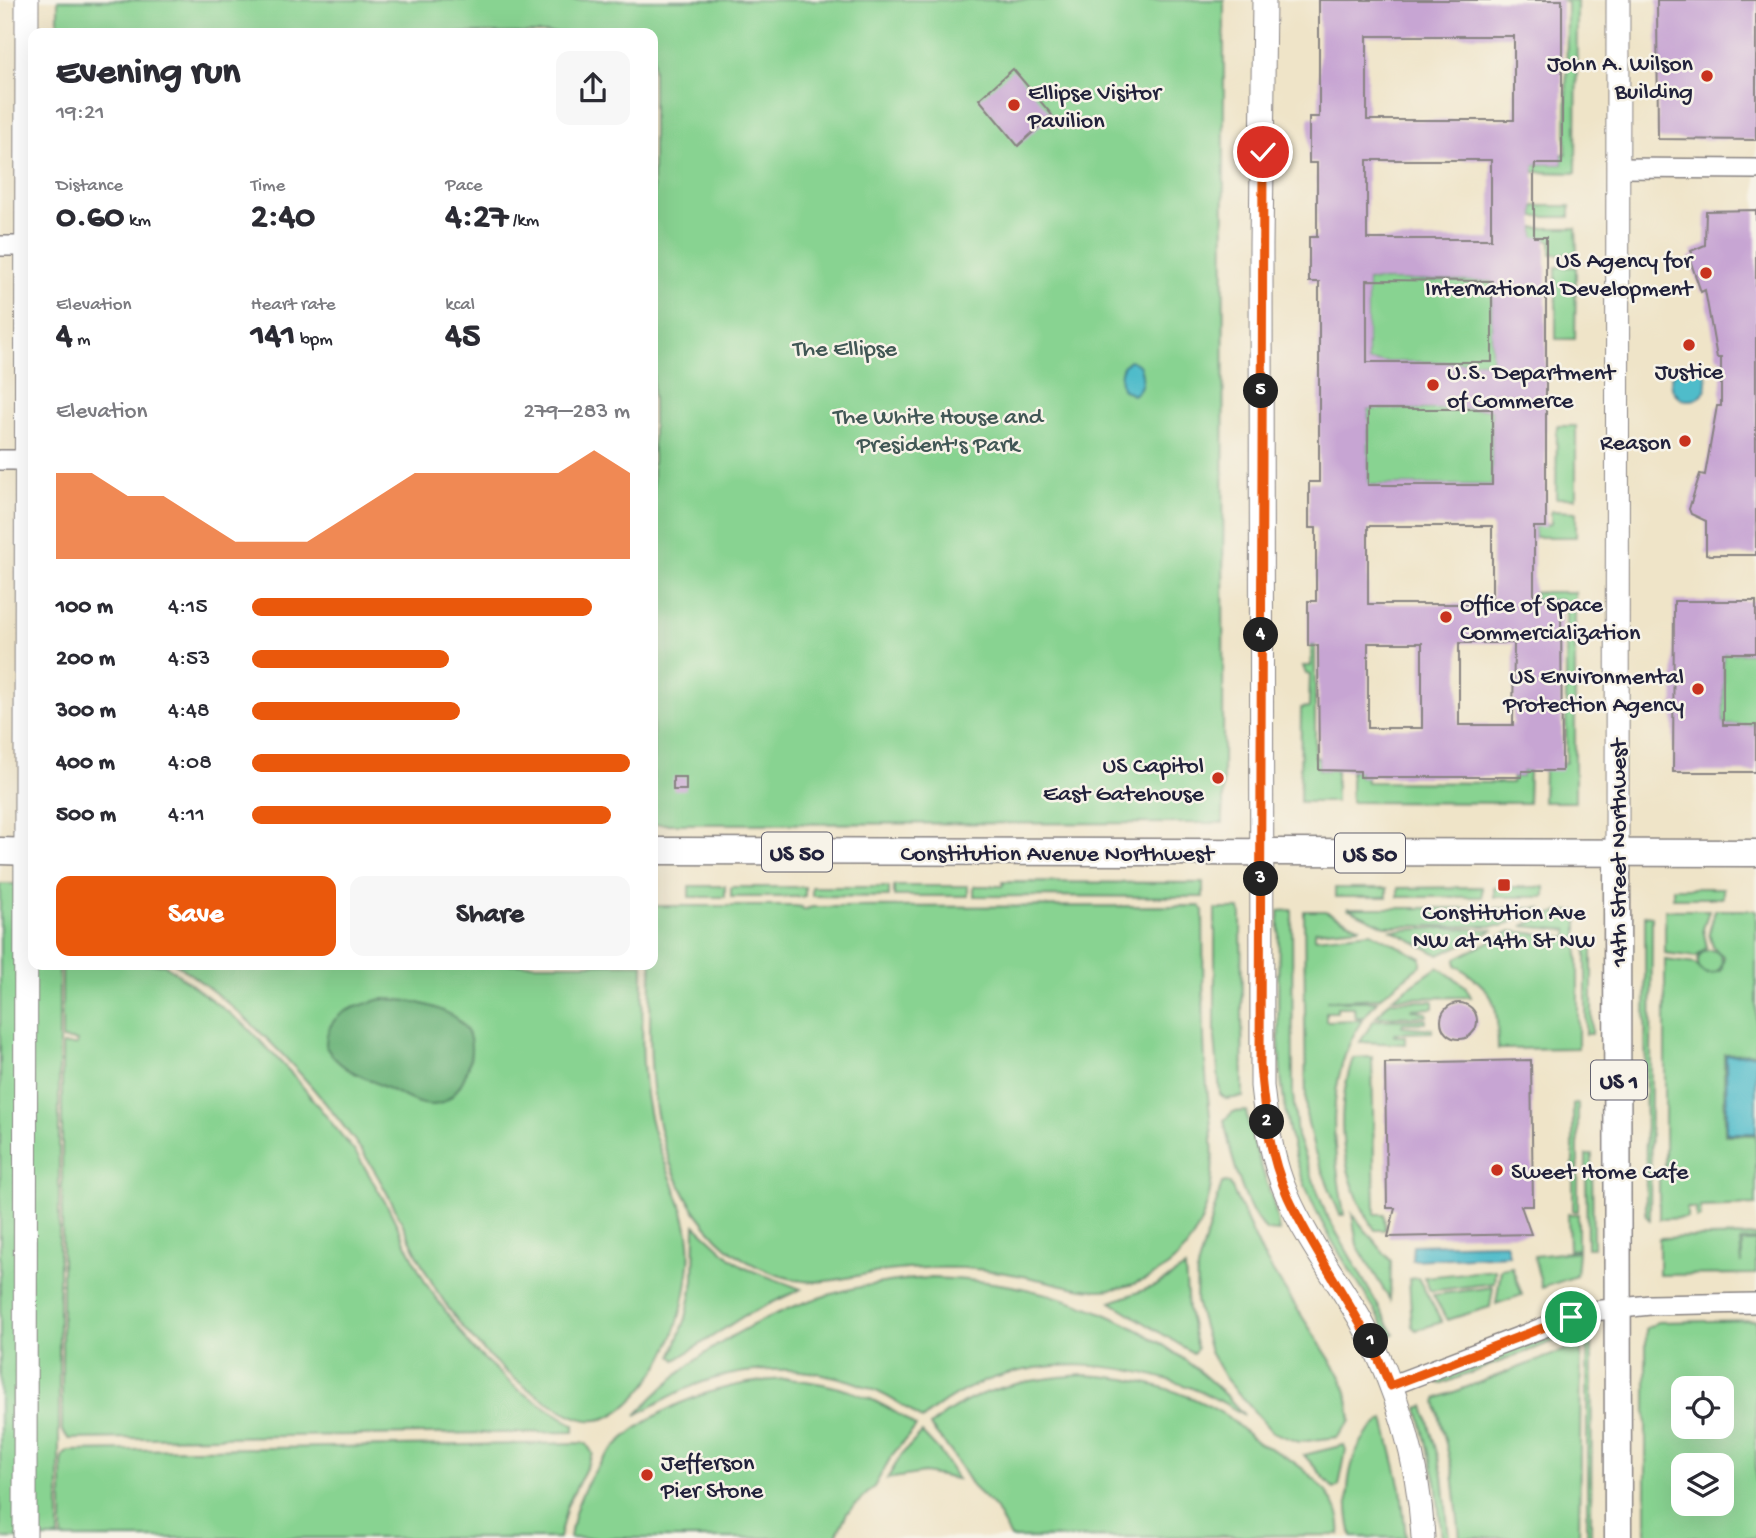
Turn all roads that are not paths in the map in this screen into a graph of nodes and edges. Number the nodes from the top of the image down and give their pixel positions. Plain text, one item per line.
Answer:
1 (27, 0) edge
2 (1264, 0) edge
3 (1618, 0) edge
4 (1617, 168) junction
5 (1756, 169) edge
6 (0, 246) edge
7 (27, 246) junction
8 (0, 460) edge
9 (27, 460) junction
10 (28, 591) edge
11 (0, 851) edge
12 (658, 851) edge
13 (28, 852) edge
14 (1261, 852) junction
15 (1616, 853) junction
16 (1756, 853) edge
17 (29, 970) edge
18 (1756, 1303) edge
19 (1618, 1307) junction
20 (1390, 1386) junction
21 (25, 1538) edge
22 (1423, 1538) edge
23 (1618, 1538) edge

1 - 7 main road
2 - 14 main road
3 - 4 main road, 14th Street Northwest
4 - 5 street
4 - 15 main road, 14th Street Northwest
6 - 7 street
7 - 9 main road
8 - 9 street
9 - 10 main road
11 - 13 highway
12 - 14 highway, Constitution Avenue Northwest / US 50
14 - 15 highway, Constitution Avenue Northwest / US 50
14 - 20 main road
15 - 16 highway, Constitution Avenue Northwest
15 - 19 highway, 14th Street Northwest / US 1
17 - 21 main road
18 - 19 street
19 - 20 street
19 - 23 highway, 14th Street Northwest / US 1
20 - 22 main road

